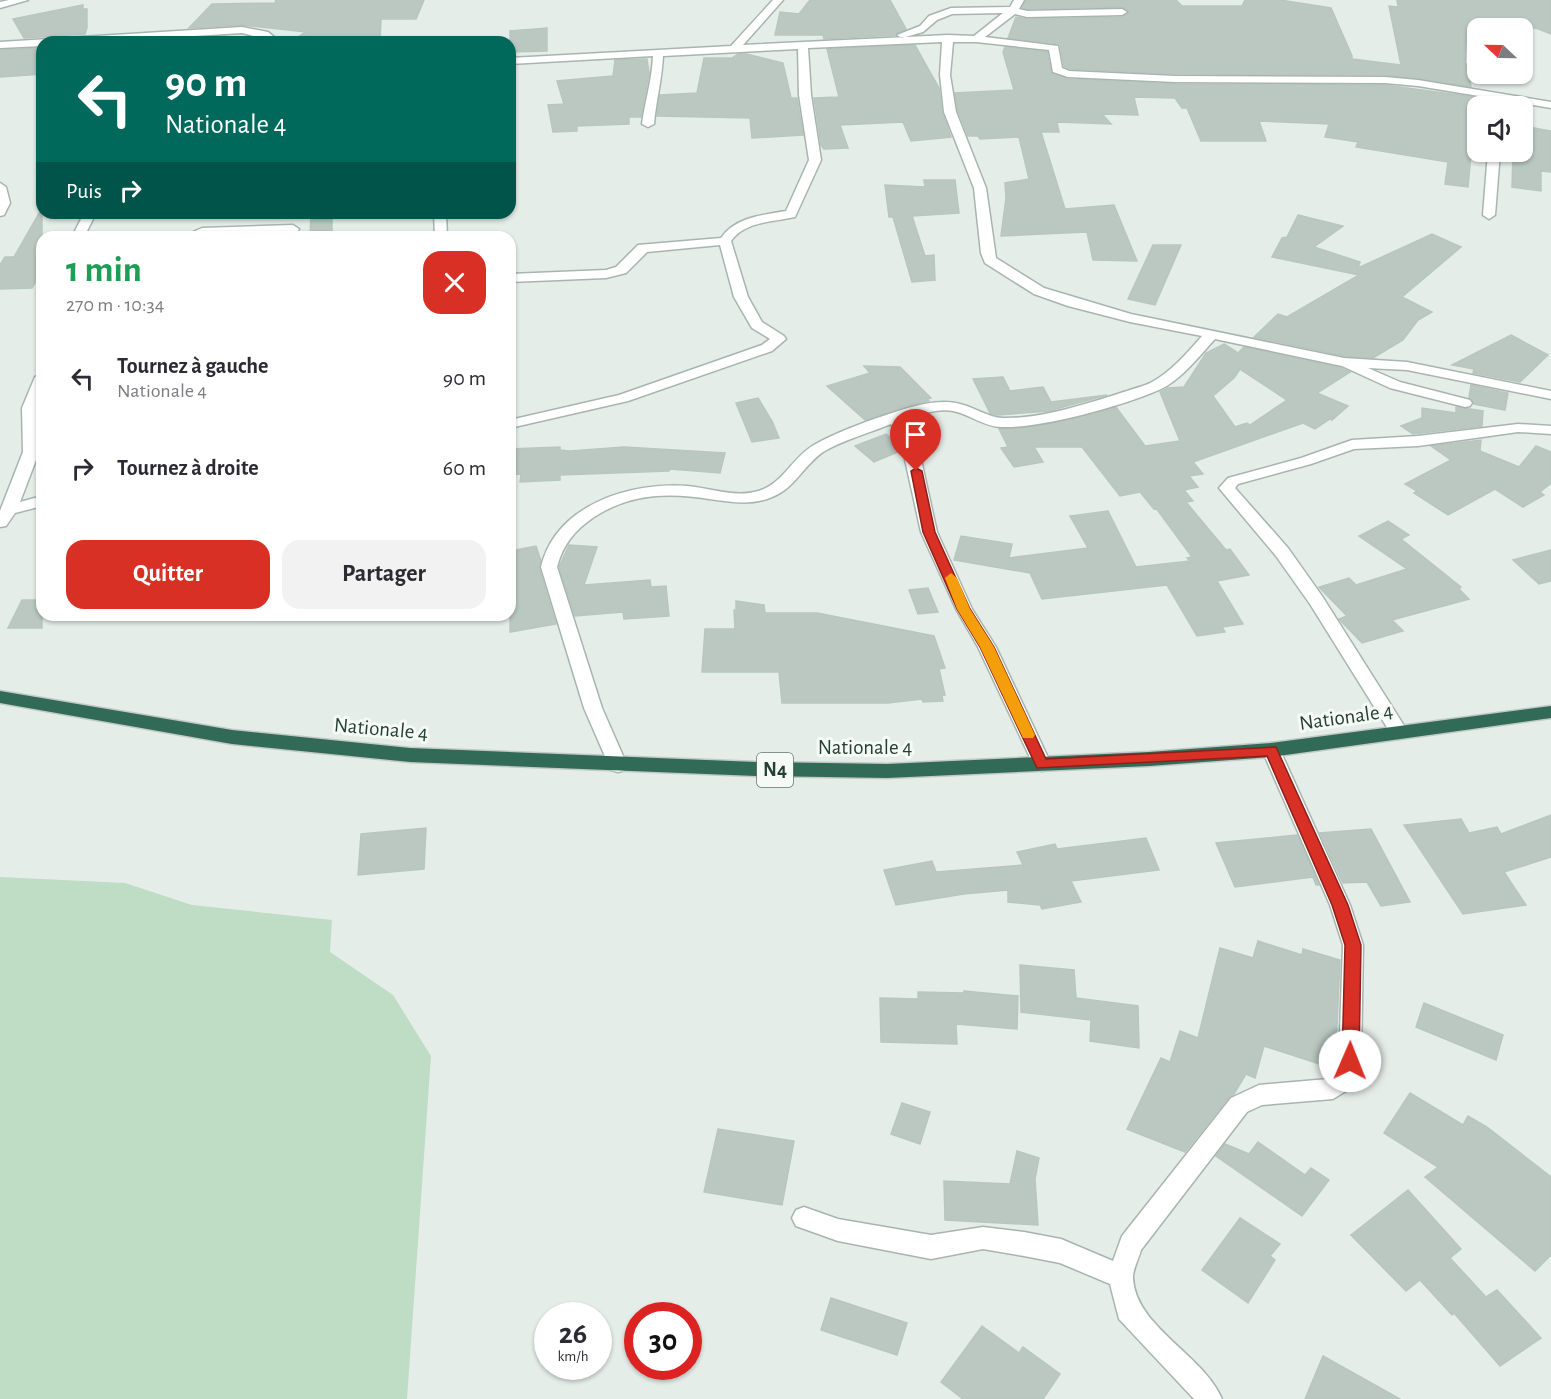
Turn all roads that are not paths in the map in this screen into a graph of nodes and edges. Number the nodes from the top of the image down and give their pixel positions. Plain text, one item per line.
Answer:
1 (23, 0) edge
2 (778, 0) edge
3 (1019, 0) edge
4 (0, 5) edge
5 (1013, 10) junction
6 (1122, 12) dead end
7 (145, 36) edge
8 (267, 36) edge
9 (948, 38) junction
10 (976, 39) junction
11 (862, 42) junction
12 (36, 43) edge
13 (0, 45) edge
14 (803, 46) junction
15 (733, 50) junction
16 (658, 54) junction
17 (516, 61) edge
18 (1468, 96) edge
19 (1533, 104) edge
20 (1551, 105) edge
21 (648, 124) dead end
22 (1492, 162) edge
23 (0, 187) edge
24 (0, 212) edge
25 (1489, 215) dead end
26 (293, 229) dead end
27 (232, 231) edge
28 (725, 241) junction
29 (516, 278) edge
30 (1212, 334) junction
31 (1344, 362) junction
32 (36, 391) edge
33 (1551, 395) edge
34 (1465, 403) dead end
35 (895, 417) junction
36 (516, 423) edge
37 (1551, 430) edge
38 (36, 503) edge
39 (5, 516) edge
40 (0, 697) edge
41 (1551, 712) edge
42 (1399, 732) junction
43 (1271, 750) junction
44 (1042, 764) junction
45 (618, 765) junction
46 (804, 1218) dead end
47 (1121, 1276) junction
48 (1209, 1399) edge

1 - 4 street
2 - 15 street
3 - 5 street
5 - 6 street
5 - 10 street
5 - 11 street
7 - 8 street
9 - 10 street
9 - 11 street
9 - 30 street
10 - 18 street
11 - 14 street
12 - 13 street
14 - 15 street
14 - 28 street
15 - 16 street
16 - 17 street
16 - 21 street
19 - 20 street
22 - 25 street
23 - 24 street
26 - 27 street
28 - 29 street
28 - 36 street
30 - 31 street
30 - 35 street
31 - 33 street
31 - 34 street
32 - 39 street
35 - 44 street
35 - 45 street
37 - 42 street
38 - 39 street
40 - 45 highway, Nationale 4 / N4
41 - 42 highway, Nationale 4 / N4
42 - 43 highway, Nationale 4 / N4
43 - 44 highway, Nationale 4 / N4
43 - 47 street
44 - 45 highway, Nationale 4 / N4
46 - 47 street
47 - 48 street

